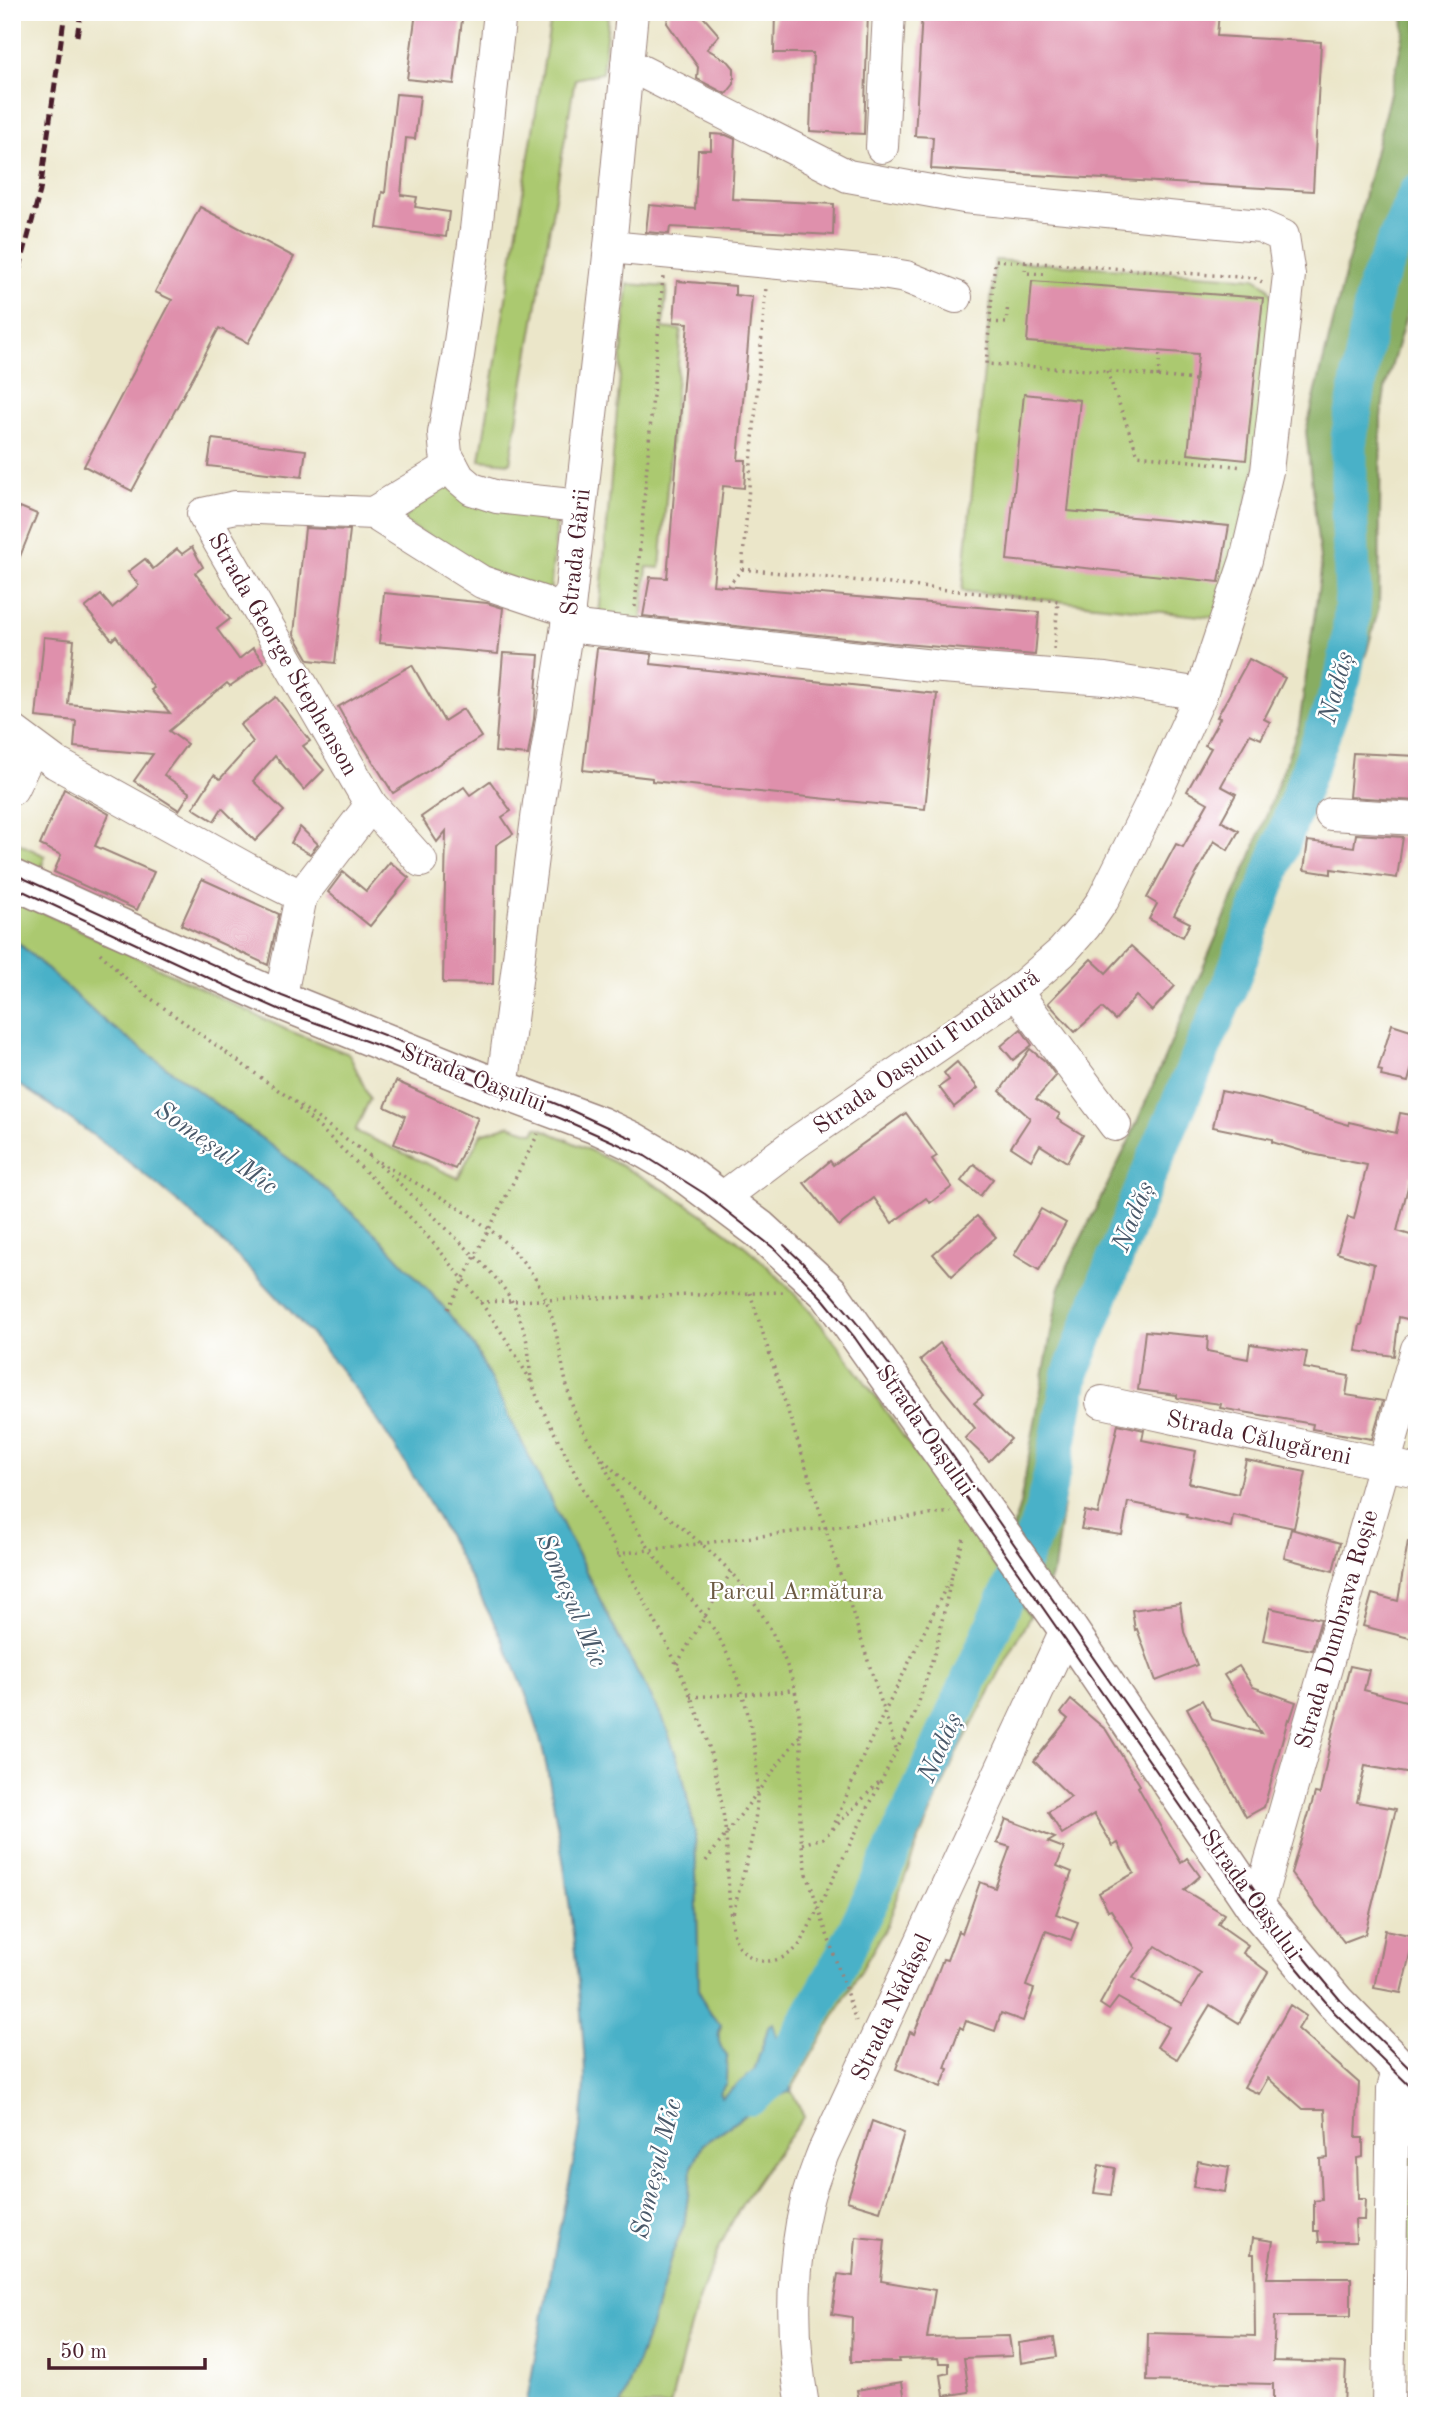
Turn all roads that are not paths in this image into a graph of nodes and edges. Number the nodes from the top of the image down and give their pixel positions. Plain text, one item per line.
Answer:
1 (500, 12) edge
2 (632, 12) edge
3 (889, 12) edge
4 (627, 64) junction
5 (882, 147) dead end
6 (610, 247) junction
7 (956, 297) dead end
8 (452, 466) junction
9 (580, 506) junction
10 (373, 513) junction
11 (568, 619) junction
12 (1201, 694) junction
13 (34, 747) edge
14 (12, 789) edge
15 (371, 805) junction
16 (1331, 814) dead end
17 (1417, 819) edge
18 (421, 861) dead end
19 (12, 879) edge
20 (301, 895) junction
21 (1016, 992) junction
22 (280, 1000) junction
23 (503, 1084) junction
24 (1115, 1125) dead end
25 (720, 1199) junction
26 (1417, 1349) edge
27 (1102, 1402) dead end
28 (1383, 1464) junction
29 (1417, 1471) edge
30 (1060, 1619) junction
31 (1257, 1909) junction
32 (1413, 2077) edge
33 (803, 2406) edge
34 (1388, 2406) edge

1 - 8 street
2 - 4 street, Strada Gării
3 - 5 street
4 - 6 street, Strada Gării
4 - 12 street, Strada Oașului Fundătură
6 - 7 street
6 - 9 street, Strada Gării
8 - 9 street
8 - 10 street
9 - 11 street, Strada Gării
10 - 11 street, Strada George Stephenson
10 - 15 street, Strada George Stephenson
11 - 12 street, Strada George Stephenson
11 - 23 street, Strada Gării
12 - 21 street, Strada Oașului Fundătură
13 - 14 street
13 - 20 street
15 - 18 street, Strada George Stephenson
15 - 20 street, Strada George Stephenson
16 - 17 street
19 - 22 main road, Strada Oașului
20 - 22 street
21 - 24 street
21 - 25 street, Strada Oașului Fundătură
22 - 23 main road, Strada Oașului
23 - 25 main road, Strada Oașului
25 - 30 main road, Strada Oașului
26 - 28 street, Strada Dumbrava Roșie
27 - 28 street, Strada Călugăreni
28 - 29 street, Strada Călugăreni
28 - 31 street, Strada Dumbrava Roșie
30 - 31 main road, Strada Oașului
30 - 33 street, Strada Nădășel
31 - 32 main road, Strada Oașului
32 - 34 street

